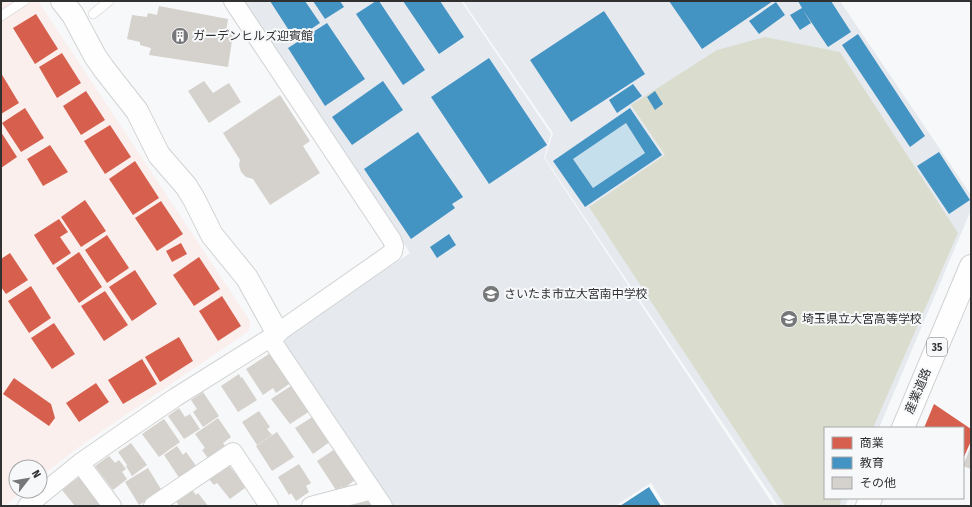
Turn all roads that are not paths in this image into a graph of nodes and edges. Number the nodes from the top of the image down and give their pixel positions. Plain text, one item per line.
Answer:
1 (24, 1) edge
2 (62, 1) edge
3 (109, 1) edge
4 (233, 1) edge
5 (93, 14) dead end
6 (1, 16) edge
7 (970, 274) edge
8 (274, 335) junction
9 (903, 427) edge
10 (80, 463) junction
11 (372, 490) junction
12 (27, 506) edge
13 (112, 506) edge
14 (153, 506) edge
15 (269, 506) edge
16 (311, 506) edge
17 (383, 506) edge

1 - 6 lane
2 - 8 street
3 - 5 lane
4 - 8 street
7 - 9 street, 産業道路 / 35
8 - 10 street
8 - 11 street
10 - 12 street
10 - 13 street
11 - 16 street
11 - 17 street
14 - 15 street

